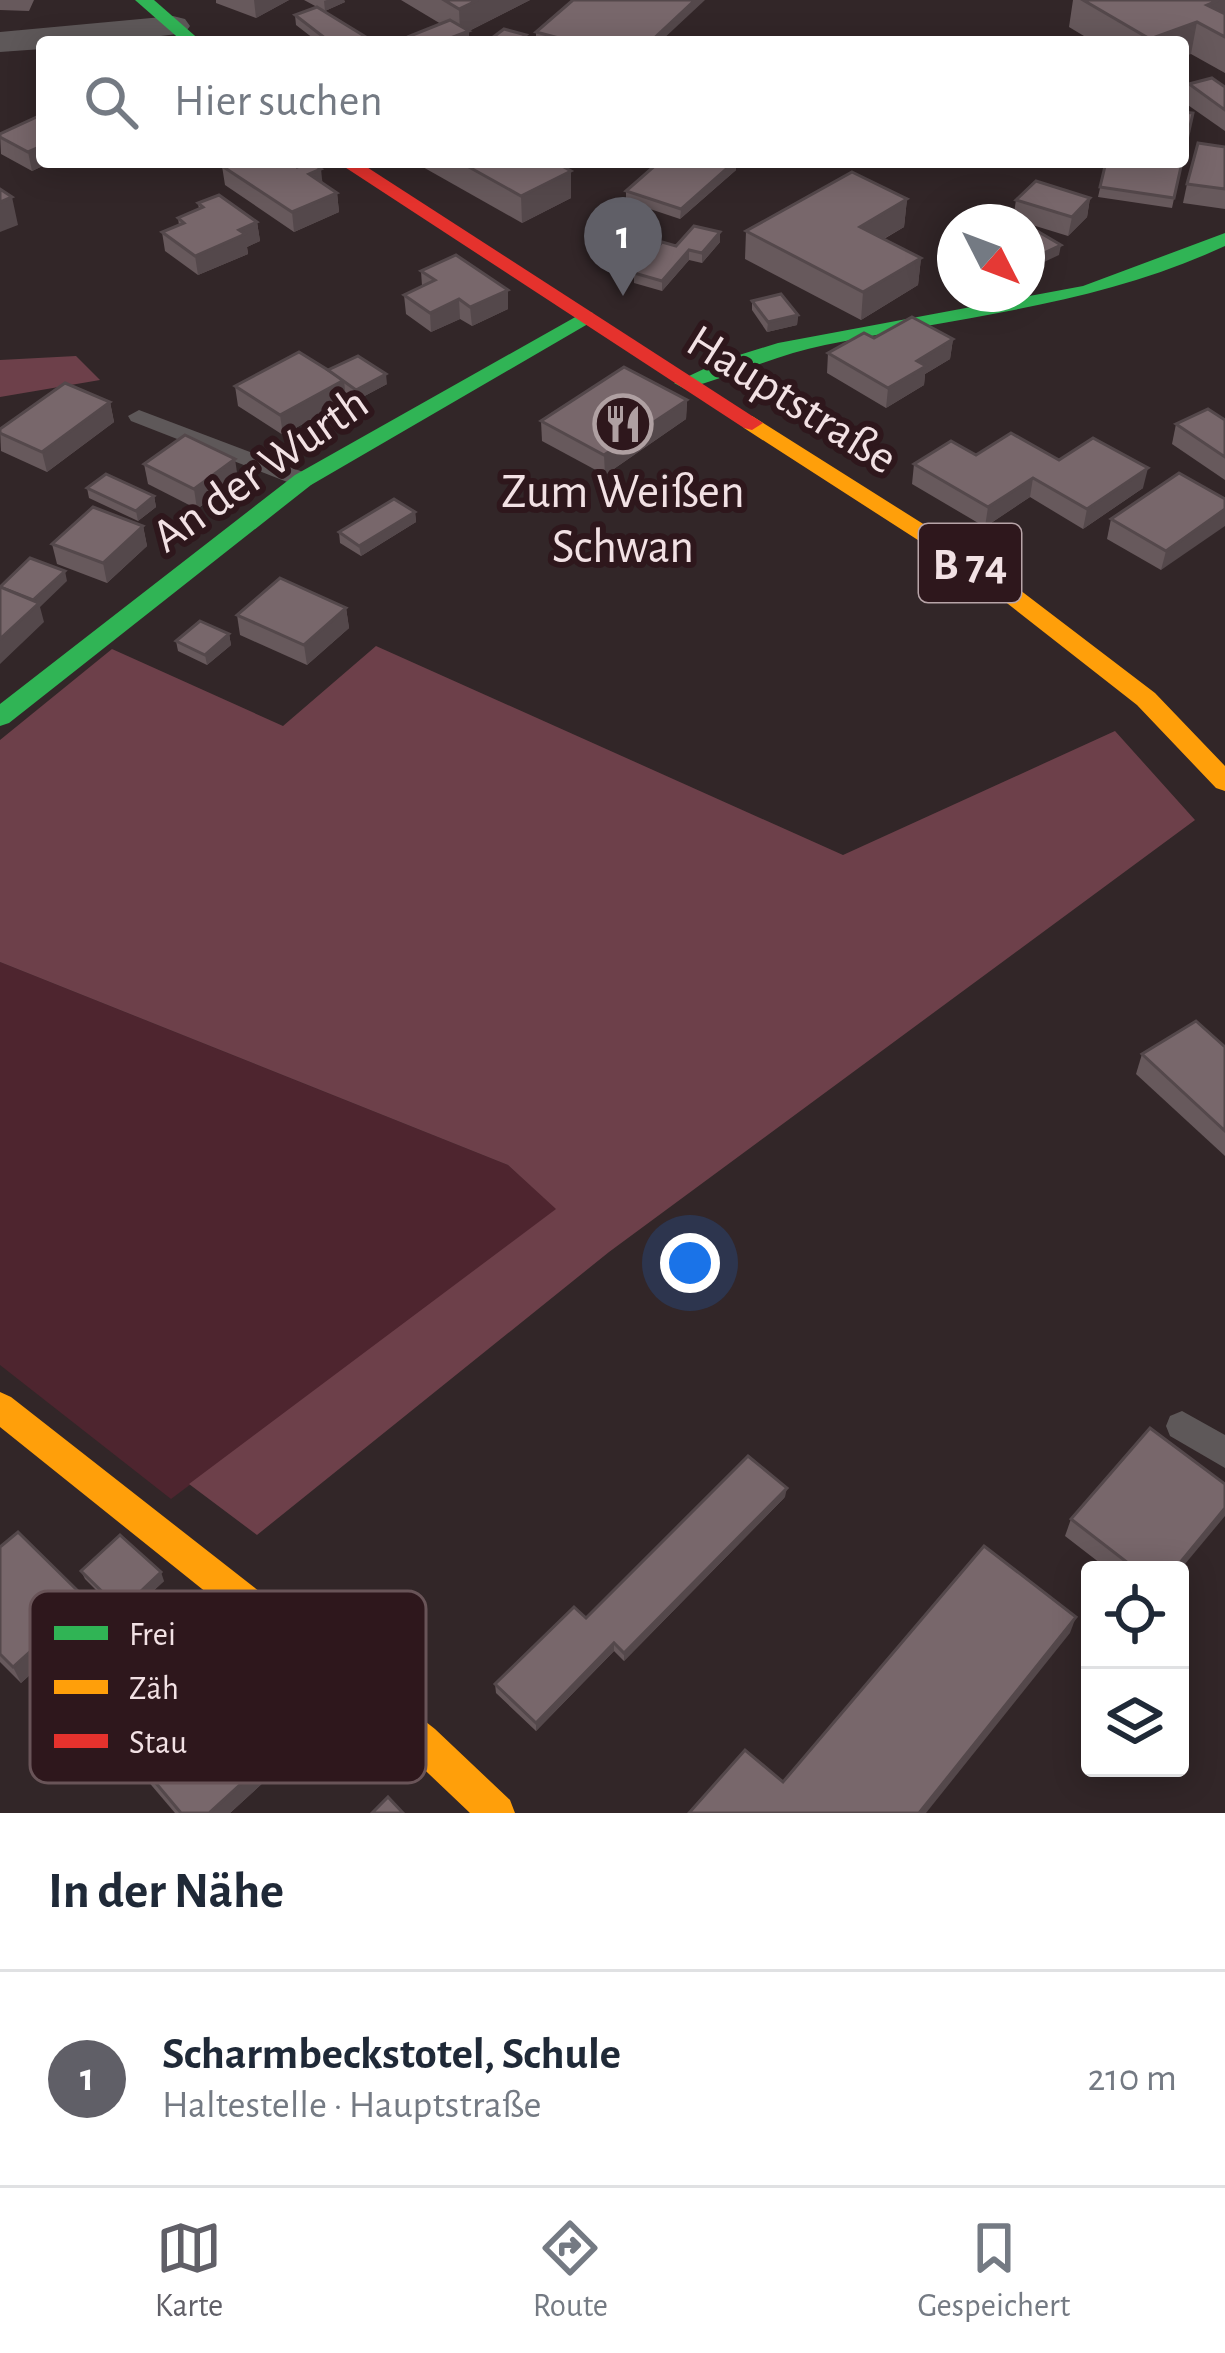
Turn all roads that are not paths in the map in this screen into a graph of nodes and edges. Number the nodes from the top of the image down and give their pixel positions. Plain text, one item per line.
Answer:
1 (144, 0) edge
2 (183, 34) edge
3 (137, 36) edge
4 (36, 40) edge
5 (0, 42) edge
6 (355, 168) edge
7 (1225, 239) edge
8 (586, 317) junction
9 (685, 383) junction
10 (139, 416) dead end
11 (303, 480) junction
12 (0, 717) edge
13 (1225, 782) edge
14 (0, 1407) edge
15 (1182, 1426) dead end
16 (1225, 1454) edge
17 (232, 1591) edge
18 (426, 1746) edge
19 (497, 1813) edge

1 - 2 street
2 - 3 street
4 - 5 street
6 - 8 street, Hauptstraße / B 74
7 - 9 street
8 - 9 street, Hauptstraße / B 74
8 - 11 street, An der Wurth
9 - 13 street, Hauptstraße / B 74
10 - 11 lane
11 - 12 street, An der Wurth
14 - 17 street
15 - 16 lane
18 - 19 street

